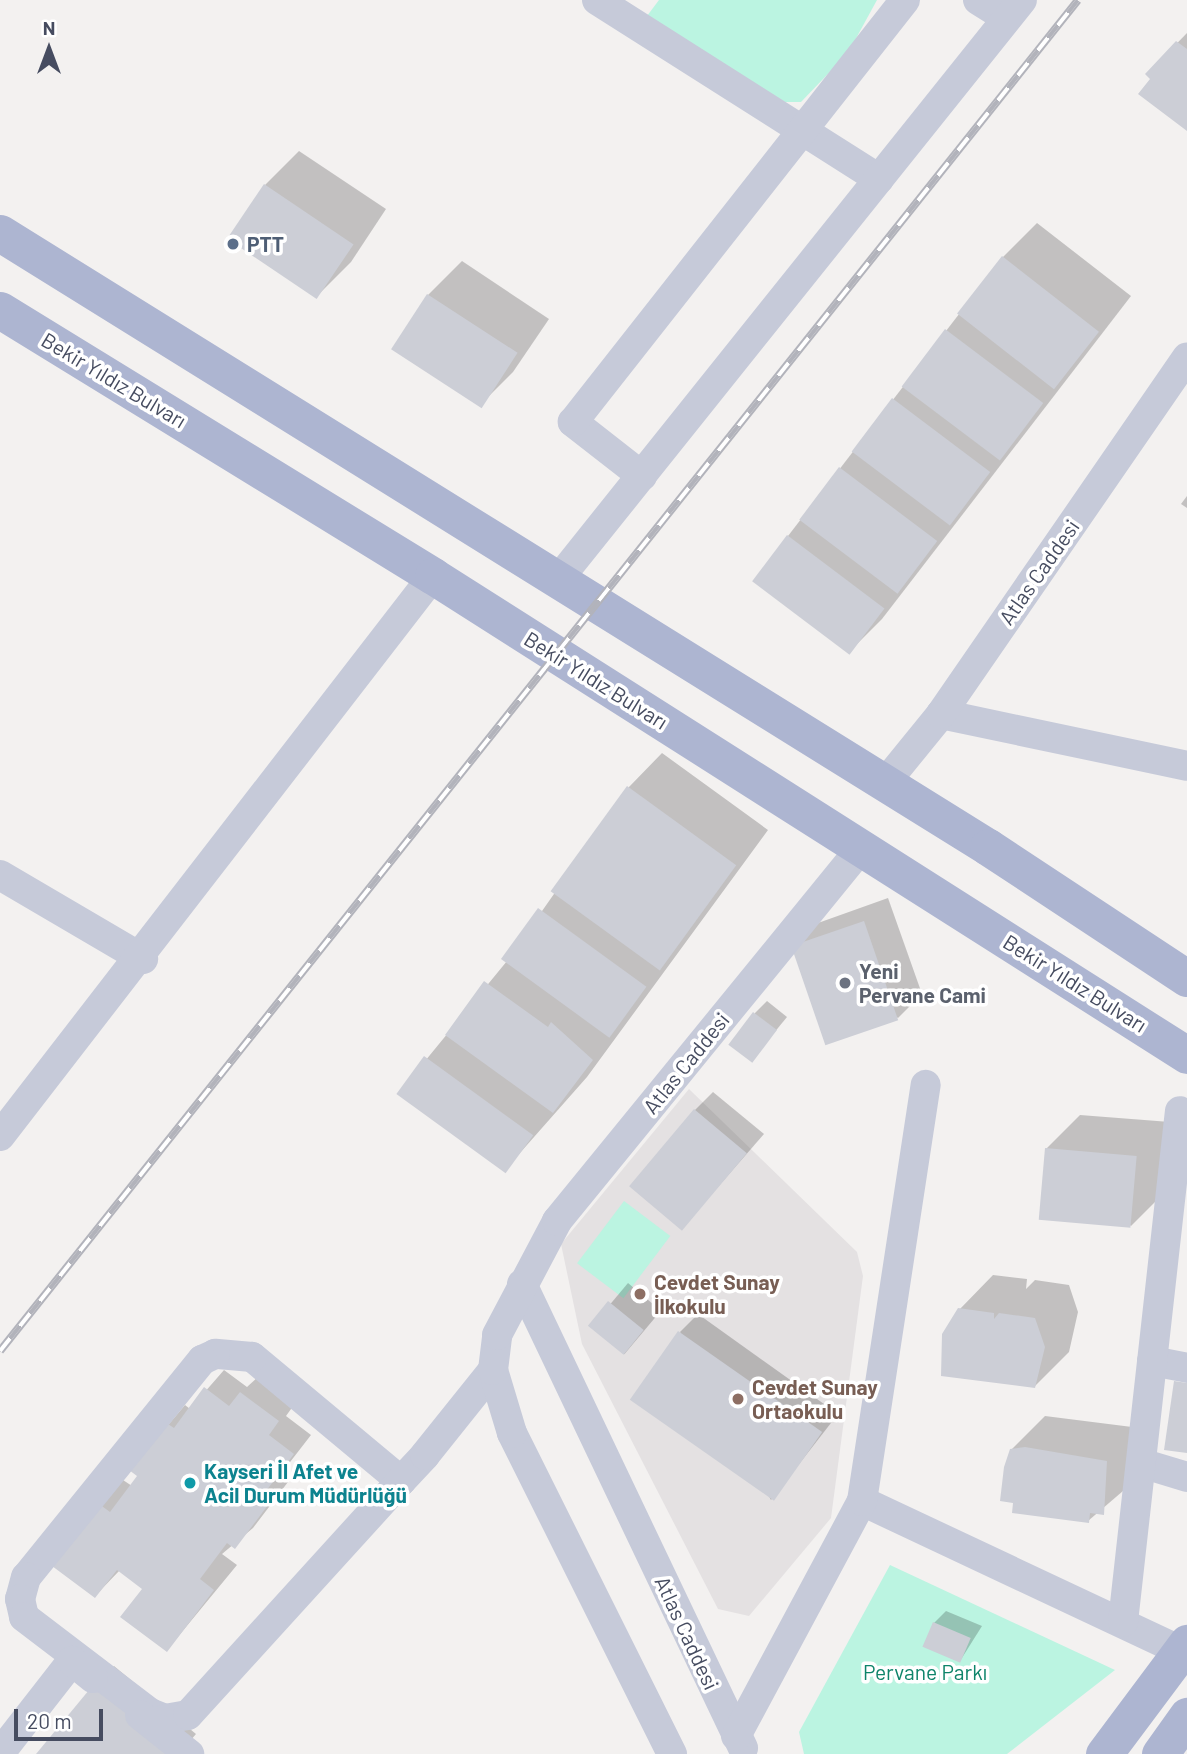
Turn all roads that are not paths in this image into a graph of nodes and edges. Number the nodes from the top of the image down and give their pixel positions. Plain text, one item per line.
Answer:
1 (597, 0) edge
2 (905, 0) edge
3 (978, 0) edge
4 (1014, 9) edge
5 (802, 130) junction
6 (879, 179) junction
7 (0, 233) edge
8 (0, 310) edge
9 (1187, 358) edge
10 (642, 476) junction
11 (433, 576) junction
12 (557, 581) junction
13 (941, 714) junction
14 (1187, 766) edge
15 (886, 783) junction
16 (860, 850) junction
17 (0, 875) edge
18 (143, 959) junction
19 (1187, 978) edge
20 (1187, 1055) edge
21 (926, 1085) dead end
22 (1180, 1111) dead end
23 (0, 1136) edge
24 (522, 1284) junction
25 (1152, 1361) junction
26 (1187, 1368) edge
27 (493, 1370) junction
28 (1141, 1463) junction
29 (1187, 1477) edge
30 (401, 1481) junction
31 (862, 1502) junction
32 (1123, 1622) junction
33 (1184, 1647) edge
34 (1187, 1716) edge
35 (741, 1745) edge
36 (0, 1753) edge
37 (189, 1754) edge
38 (672, 1754) edge
39 (1104, 1754) edge
40 (1160, 1754) edge

1 - 5 street
2 - 5 street
3 - 4 street
4 - 6 street
5 - 6 street
5 - 10 street
6 - 10 street
7 - 12 main road
8 - 11 main road, Bekir Yıldız Bulvarı
9 - 13 street, Atlas Caddesi
10 - 12 street
11 - 16 main road, Bekir Yıldız Bulvarı
11 - 18 street
12 - 15 main road
13 - 14 street
13 - 15 street, Atlas Caddesi
15 - 19 main road
16 - 20 main road, Bekir Yıldız Bulvarı
16 - 24 street, Atlas Caddesi
17 - 18 street
18 - 23 street
21 - 31 street
22 - 25 street
24 - 27 street, Atlas Caddesi
24 - 35 street, Atlas Caddesi
25 - 26 street
25 - 28 street
27 - 30 street
27 - 38 street, Atlas Caddesi
28 - 29 street
28 - 32 street
30 - 30 street
31 - 32 street
31 - 35 street
32 - 33 street
33 - 39 main road
34 - 40 main road
36 - 37 street

